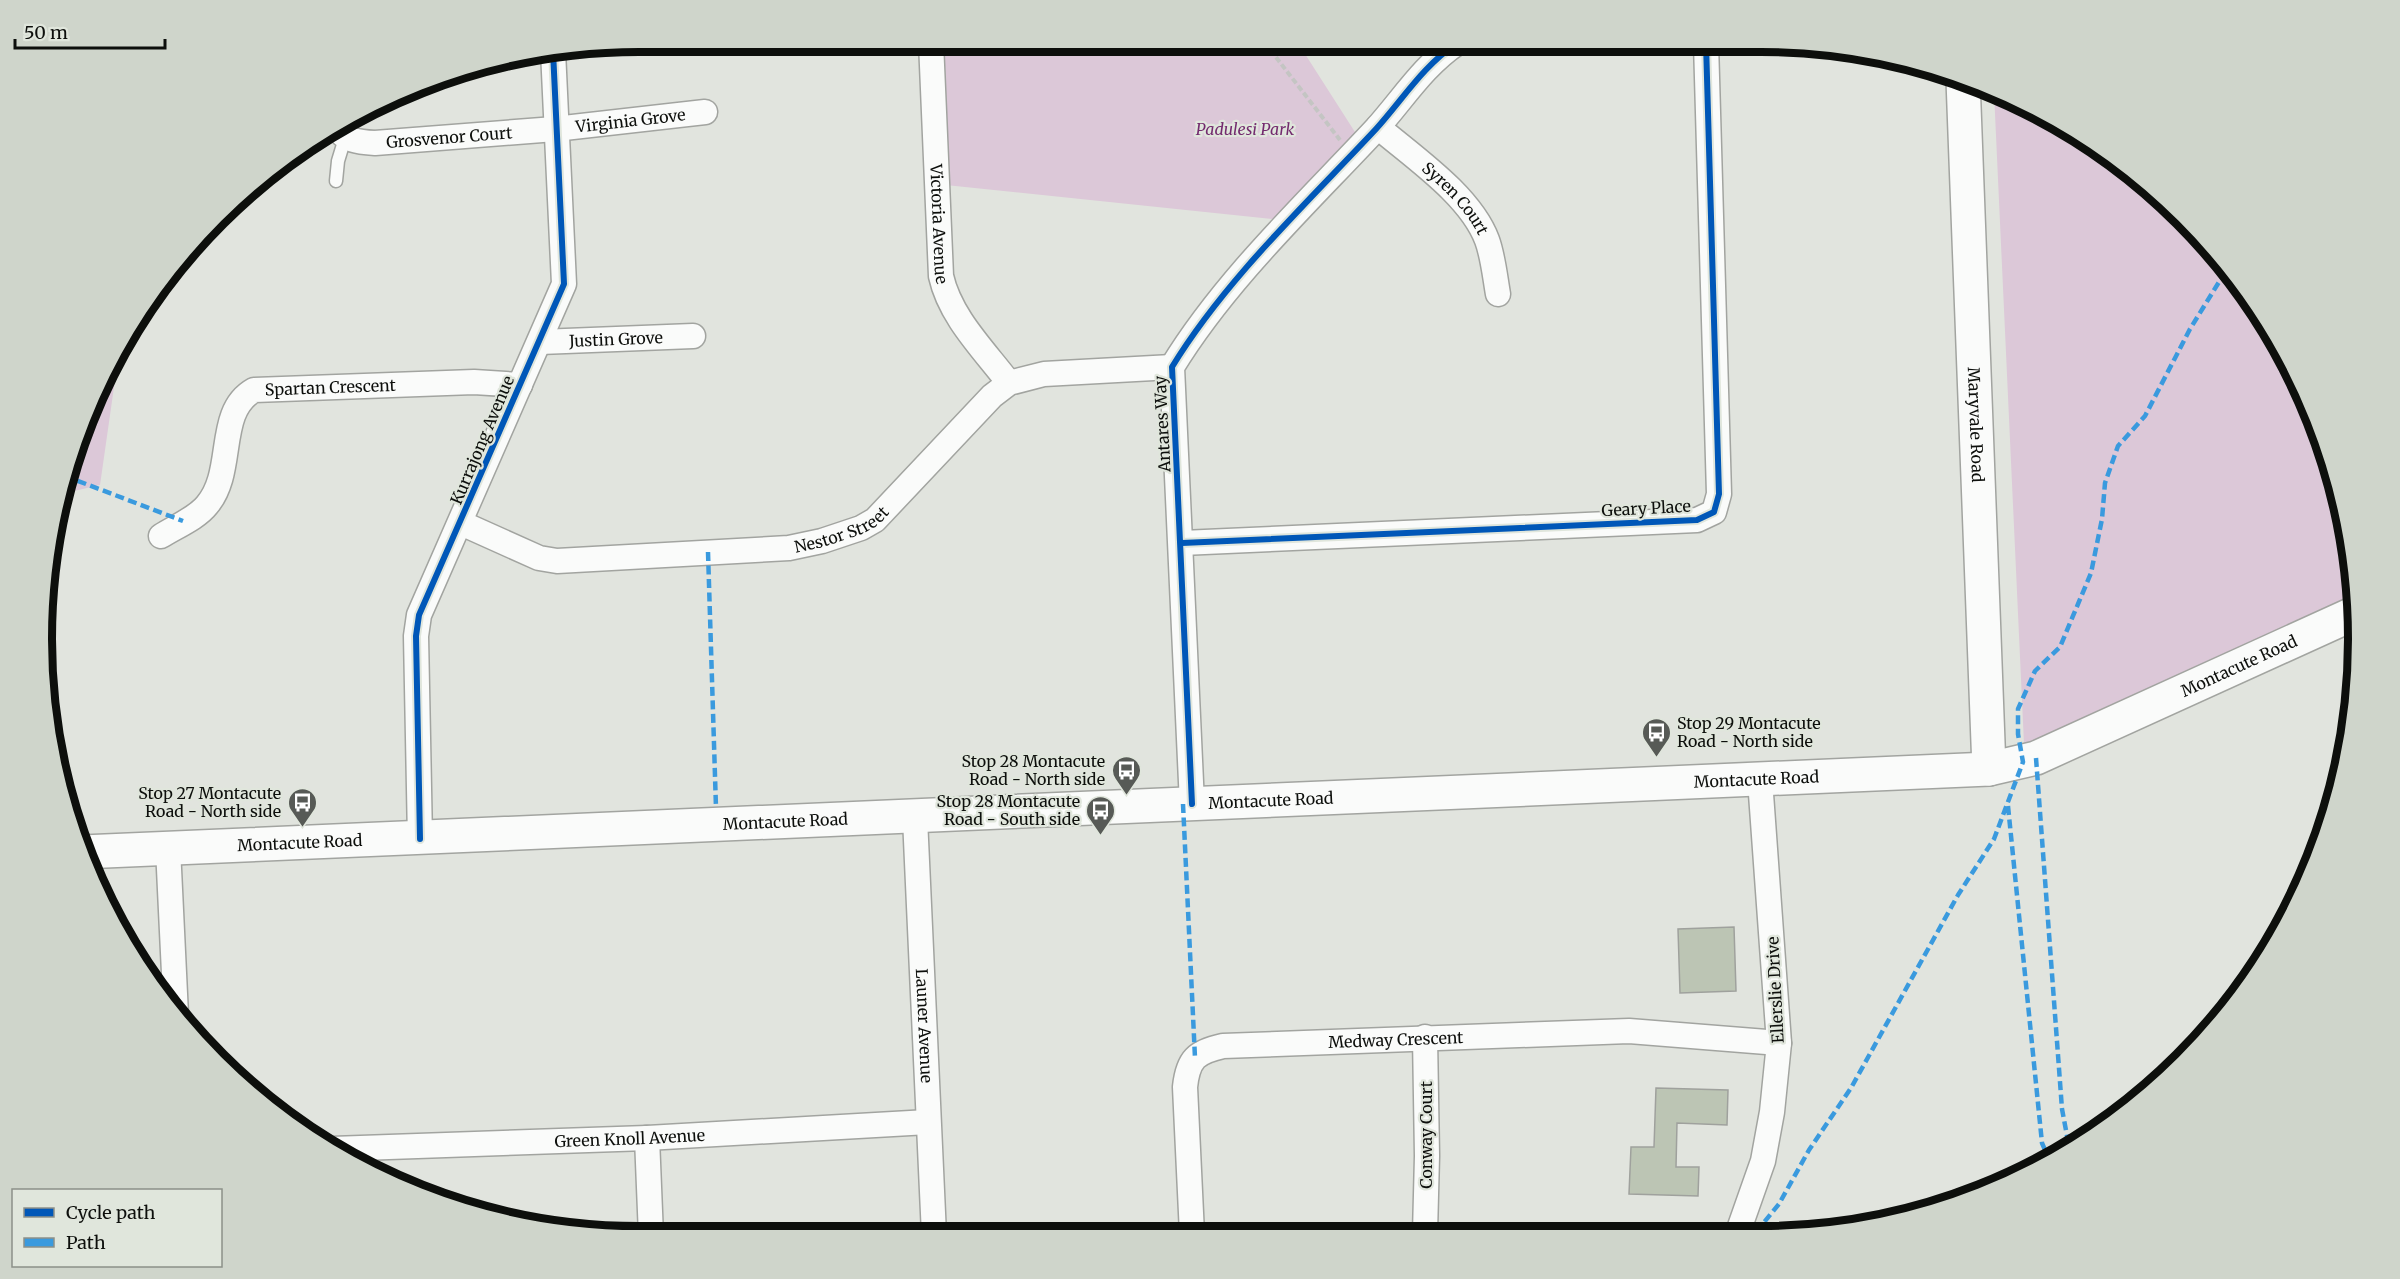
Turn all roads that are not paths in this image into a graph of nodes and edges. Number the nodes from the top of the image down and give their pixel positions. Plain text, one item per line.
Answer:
1 (931, 52) edge
2 (1447, 52) edge
3 (1706, 52) edge
4 (553, 60) edge
5 (1963, 89) edge
6 (705, 112) dead end
7 (1378, 127) junction
8 (555, 129) junction
9 (342, 133) edge
10 (340, 135) edge
11 (336, 181) dead end
12 (1498, 294) dead end
13 (693, 336) dead end
14 (540, 342) junction
15 (1172, 367) junction
16 (1009, 383) junction
17 (520, 385) junction
18 (461, 524) junction
19 (161, 536) dead end
20 (1182, 543) junction
21 (2347, 617) edge
22 (1989, 769) junction
23 (1760, 780) junction
24 (1192, 804) junction
25 (915, 818) junction
26 (420, 839) junction
27 (168, 848) junction
28 (92, 852) edge
29 (175, 999) edge
30 (1425, 1037) junction
31 (1779, 1043) junction
32 (928, 1122) junction
33 (647, 1138) junction
34 (347, 1148) edge
35 (651, 1226) edge
36 (934, 1226) edge
37 (1192, 1226) edge
38 (1425, 1226) edge
39 (1739, 1226) edge

1 - 16 street, Victoria Avenue
2 - 7 street, Antares Way
3 - 20 street, Geary Place
4 - 8 street, Kurrajong Avenue
5 - 22 main road, Maryvale Road
6 - 8 street, Virginia Grove
7 - 12 street, Syren Court
7 - 15 street, Antares Way
8 - 9 street, Grosvenor Court
8 - 14 street, Kurrajong Avenue
10 - 11 lane, Grosvenor Court
13 - 14 street, Justin Grove
14 - 17 street, Kurrajong Avenue
15 - 16 street, Nestor Street
15 - 20 street, Antares Way
16 - 18 street, Nestor Street
17 - 18 street, Kurrajong Avenue
17 - 19 street, Spartan Crescent
18 - 26 street, Kurrajong Avenue
20 - 24 street, Antares Way
21 - 22 main road, Montacute Road
22 - 23 main road, Montacute Road
23 - 24 main road, Montacute Road
23 - 31 street, Ellerslie Drive
24 - 25 main road, Montacute Road
25 - 26 main road, Montacute Road
25 - 32 street, Launer Avenue
26 - 27 main road, Montacute Road
27 - 28 main road, Montacute Road
27 - 29 street
30 - 31 street, Medway Crescent
30 - 37 street, Medway Crescent
30 - 38 street, Conway Court
31 - 39 street, Ellerslie Drive
32 - 33 street, Green Knoll Avenue
32 - 36 street, Launer Avenue
33 - 34 street, Green Knoll Avenue
33 - 35 street

